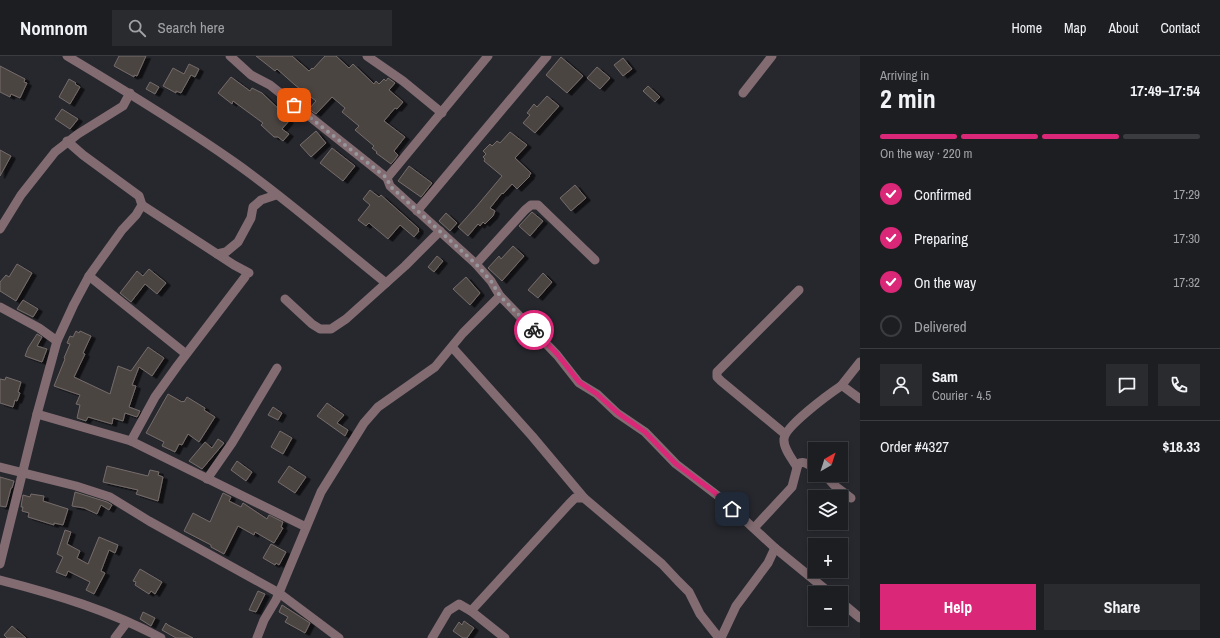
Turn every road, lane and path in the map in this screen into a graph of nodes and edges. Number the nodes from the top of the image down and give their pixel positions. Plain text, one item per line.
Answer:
1 (67, 56) edge
2 (230, 56) edge
3 (367, 56) edge
4 (488, 56) edge
5 (547, 56) edge
6 (772, 56) edge
7 (743, 93) dead end
8 (130, 94) junction
9 (442, 113) junction
10 (67, 141) junction
11 (387, 178) junction
12 (276, 194) junction
13 (142, 205) junction
14 (417, 211) junction
15 (0, 229) edge
16 (440, 231) junction
17 (217, 254) junction
18 (595, 260) dead end
19 (476, 264) junction
20 (89, 276) junction
21 (386, 284) junction
22 (798, 290) dead end
23 (500, 296) junction
24 (285, 299) dead end
25 (0, 307) edge
26 (57, 342) junction
27 (452, 347) junction
28 (186, 354) junction
29 (860, 362) edge
30 (277, 368) dead end
31 (841, 386) junction
32 (860, 399) edge
33 (36, 414) junction
34 (785, 434) junction
35 (131, 441) junction
36 (808, 464) edge
37 (797, 466) junction
38 (0, 467) edge
39 (22, 472) junction
40 (207, 479) junction
41 (831, 482) edge
42 (584, 498) junction
43 (851, 498) dead end
44 (306, 528) junction
45 (754, 528) junction
46 (775, 548) junction
47 (0, 564) edge
48 (0, 580) edge
49 (821, 586) edge
50 (279, 593) junction
51 (848, 608) edge
52 (471, 611) junction
53 (860, 618) edge
54 (127, 622) junction
55 (115, 638) edge
56 (161, 638) edge
57 (257, 638) edge
58 (339, 638) edge
59 (432, 638) edge
60 (505, 638) edge
61 (720, 638) edge

1 - 8 street
2 - 11 street
3 - 9 street
4 - 9 street
5 - 14 street
6 - 7 street
8 - 10 street
8 - 12 street
9 - 11 street
10 - 13 street
10 - 15 street
11 - 14 street
12 - 17 street
12 - 21 street
13 - 17 street
13 - 20 street
14 - 16 street
16 - 19 street
16 - 21 street
17 - 28 street
18 - 19 street
19 - 23 street
20 - 26 street
20 - 28 street
21 - 24 street
22 - 34 street
23 - 27 street
23 - 45 street
25 - 26 street
26 - 33 street
27 - 42 street
27 - 44 street
28 - 35 street
29 - 31 street
30 - 40 street
31 - 32 street
31 - 34 street
33 - 35 street
33 - 39 street
34 - 37 street
35 - 40 street
36 - 37 street
37 - 45 street
38 - 39 street
39 - 47 street
39 - 50 street
40 - 44 street
41 - 43 street
42 - 52 street
42 - 61 street
44 - 50 street
45 - 46 street
46 - 49 street
46 - 61 street
48 - 54 street
50 - 57 street
50 - 58 street
51 - 53 street
52 - 59 street
52 - 60 street
54 - 55 street
54 - 56 street

